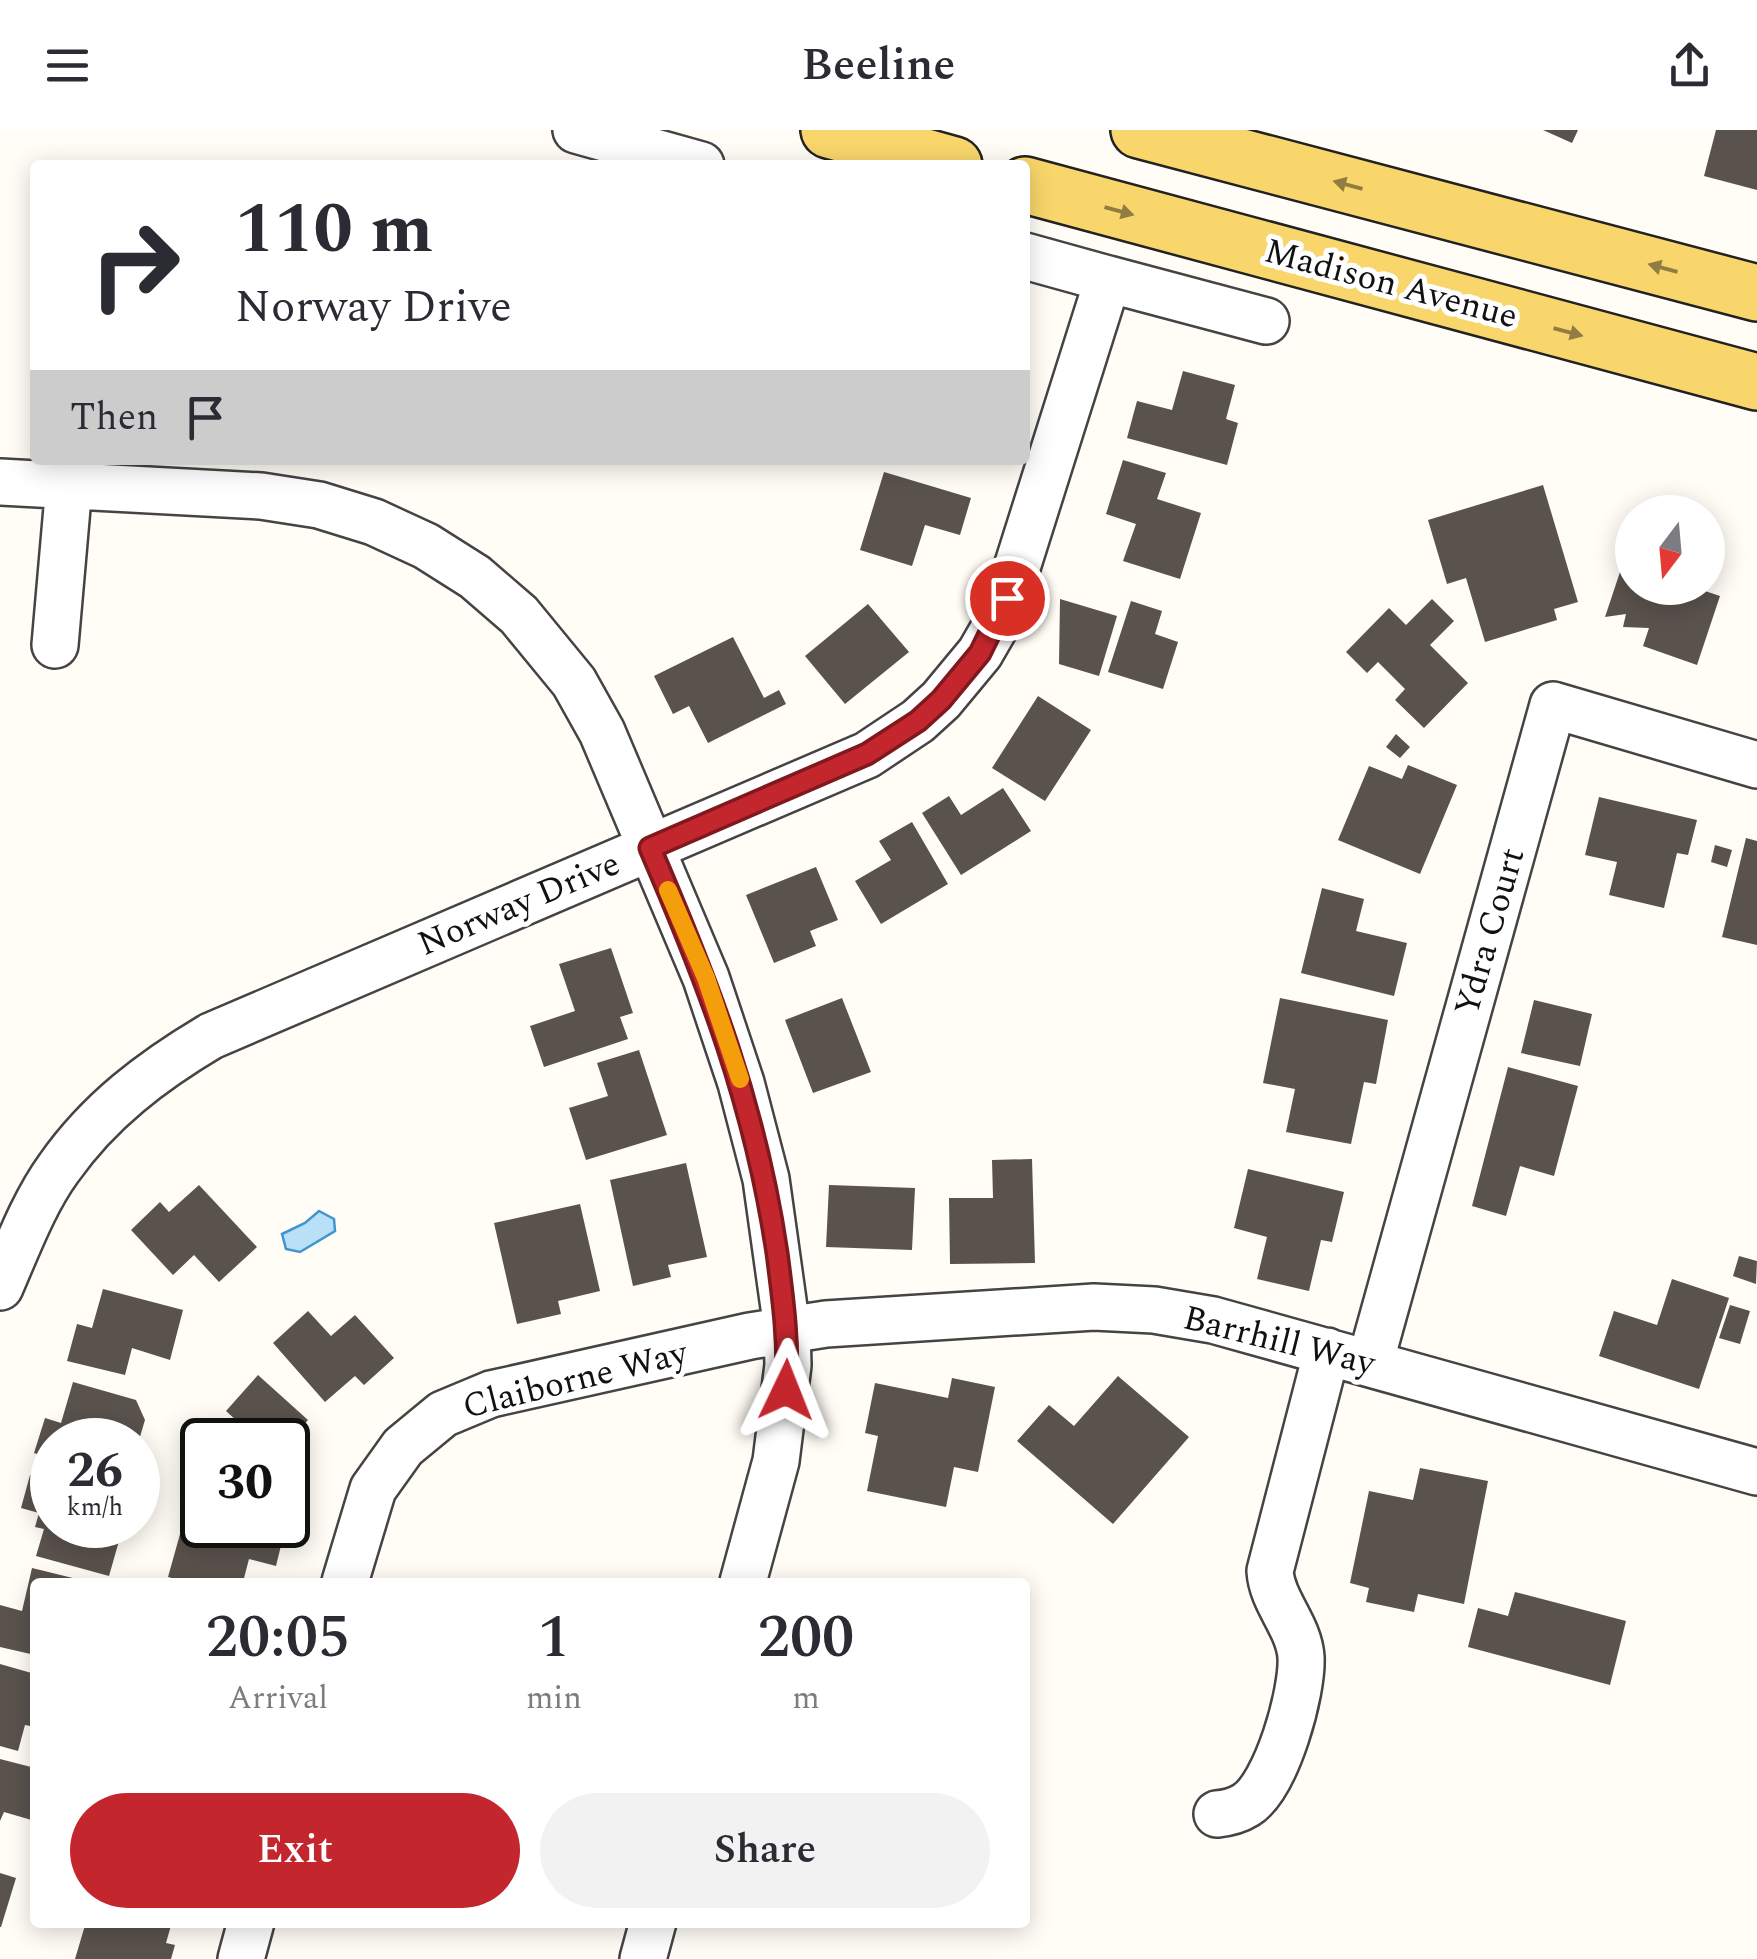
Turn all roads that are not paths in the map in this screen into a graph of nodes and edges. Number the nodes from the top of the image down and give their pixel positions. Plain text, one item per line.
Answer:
1 (576, 130) edge
2 (828, 130) edge
3 (1140, 130) edge
4 (683, 160) edge
5 (936, 160) edge
6 (1030, 186) edge
7 (1030, 257) edge
8 (1108, 279) junction
9 (1757, 292) edge
10 (1266, 321) dead end
11 (1757, 382) edge
12 (0, 482) edge
13 (69, 485) junction
14 (55, 645) dead end
15 (1757, 764) edge
16 (650, 848) junction
17 (10, 1241) edge
18 (0, 1287) edge
19 (787, 1329) junction
20 (1327, 1351) junction
21 (1370, 1363) junction
22 (1757, 1472) edge
23 (346, 1578) edge
24 (745, 1578) edge
25 (1217, 1814) dead end
26 (249, 1928) edge
27 (651, 1928) edge
28 (241, 1959) edge
29 (643, 1959) edge

1 - 4 street
2 - 5 main road
9 -> 3 main road
6 -> 11 main road, Madison Avenue
7 - 8 street
8 - 10 street
8 - 16 street, Norway Drive
12 - 13 street
13 - 14 street
13 - 16 street
15 - 21 street, Ydra Court
16 - 17 street, Norway Drive
16 - 19 street
17 - 18 street, Norway Drive
19 - 20 street, Barrhill Way
19 - 23 street, Claiborne Way
19 - 24 street
20 - 21 street, Barrhill Way
20 - 25 street
21 - 22 street, Barrhill Way
26 - 28 street
27 - 29 street

